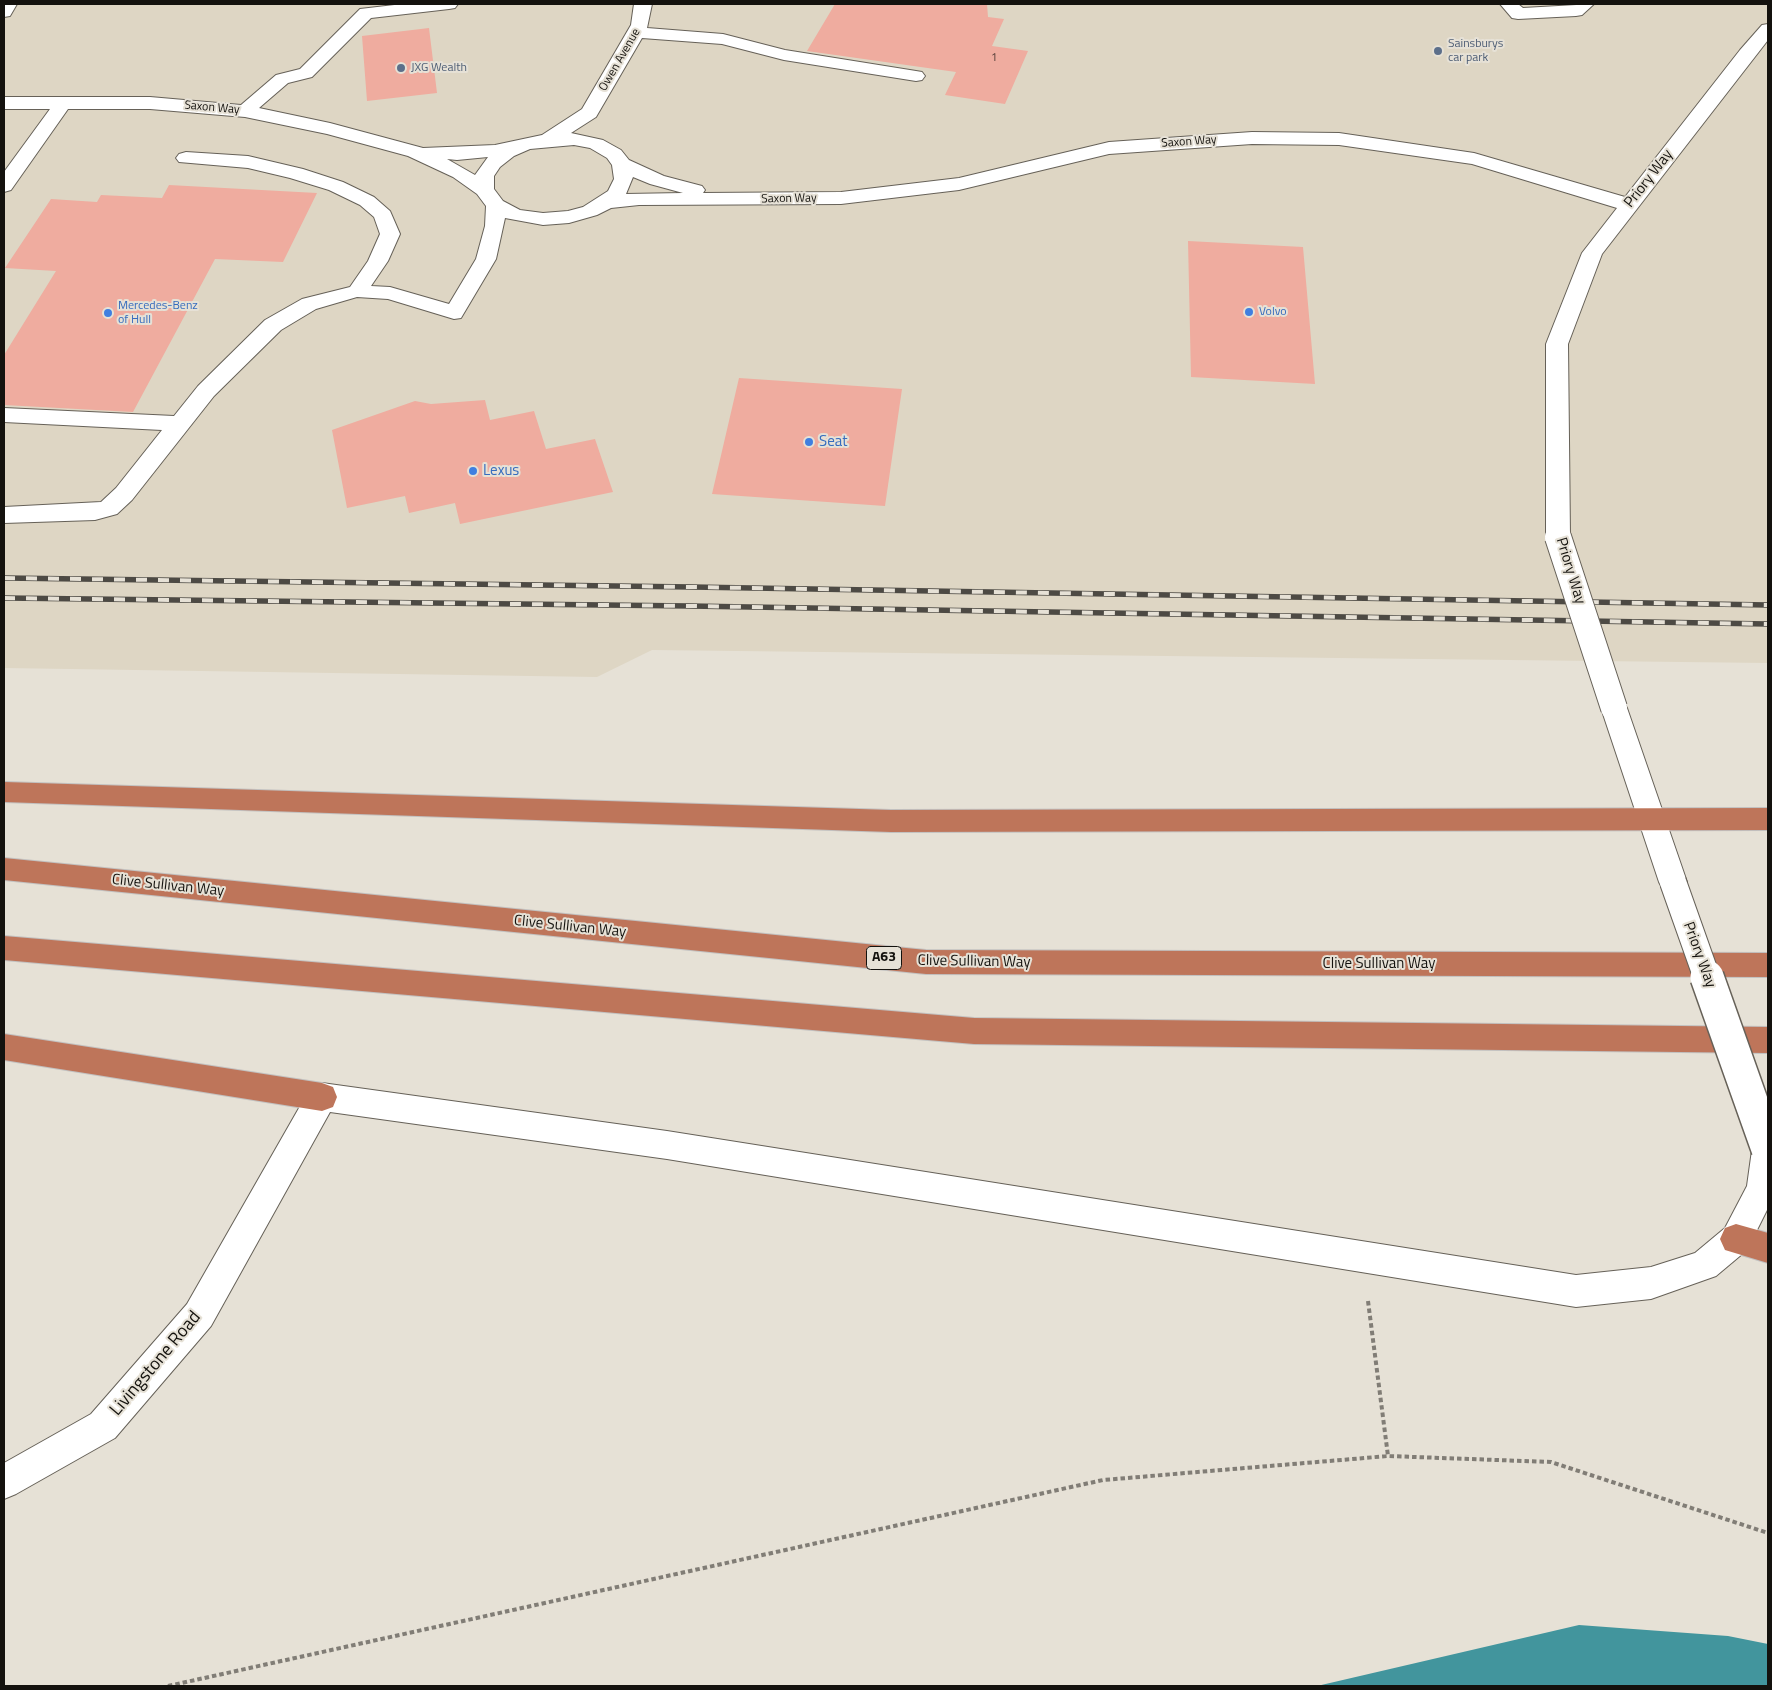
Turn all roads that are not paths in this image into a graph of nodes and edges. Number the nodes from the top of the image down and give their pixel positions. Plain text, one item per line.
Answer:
1 (8, 4) edge
2 (449, 4) edge
3 (643, 4) edge
4 (1509, 4) edge
5 (1585, 4) edge
6 (4, 12) edge
7 (1768, 29) edge
8 (636, 32) junction
9 (916, 76) dead end
10 (4, 103) edge
11 (63, 103) junction
12 (245, 111) junction
13 (589, 113) junction
14 (548, 140) junction
15 (525, 144) junction
16 (596, 144) junction
17 (415, 152) junction
18 (186, 158) dead end
19 (622, 164) junction
20 (4, 186) edge
21 (490, 198) junction
22 (746, 199) junction
23 (606, 202) junction
24 (1629, 205) junction
25 (543, 219) junction
26 (486, 259) junction
27 (357, 291) junction
28 (4, 415) edge
29 (180, 424) junction
30 (4, 515) edge
31 (4, 792) edge
32 (1650, 818) junction
33 (1768, 819) edge
34 (4, 869) edge
35 (4, 948) edge
36 (1768, 965) edge
37 (1768, 1040) edge
38 (4, 1047) edge
39 (322, 1096) junction
40 (1768, 1149) edge
41 (1736, 1239) junction
42 (1768, 1248) edge
43 (4, 1482) edge

1 - 6 street
2 - 12 street
3 - 8 street, Owen Avenue
4 - 5 street
7 - 24 street, Priory Way
8 - 9 street
8 - 13 street, Owen Avenue
10 - 11 street, Saxon Way
11 - 12 street, Saxon Way
11 - 20 street
12 - 17 street, Saxon Way
13 - 14 street, Owen Avenue
13 - 16 street
14 - 15 street
14 - 16 street
15 - 17 street, Saxon Way
15 - 21 street
16 - 19 street
17 - 21 street, Saxon Way
18 - 27 street
19 - 22 street, Saxon Way
19 - 23 street
21 - 25 street
21 - 26 street
22 - 23 street, Saxon Way
22 - 24 street, Saxon Way
23 - 25 street
24 - 32 street, Priory Way, bridge
25 - 26 street
26 - 27 street
27 - 29 street
28 - 29 street
29 - 30 street
31 - 32 highway
32 - 33 highway
32 - 40 street, Priory Way, bridge
34 - 36 highway, Clive Sullivan Way / A63
35 - 37 highway
38 - 39 highway
39 - 41 street
39 - 43 street, Livingstone Road
40 - 41 street, Priory Way
41 - 42 highway

